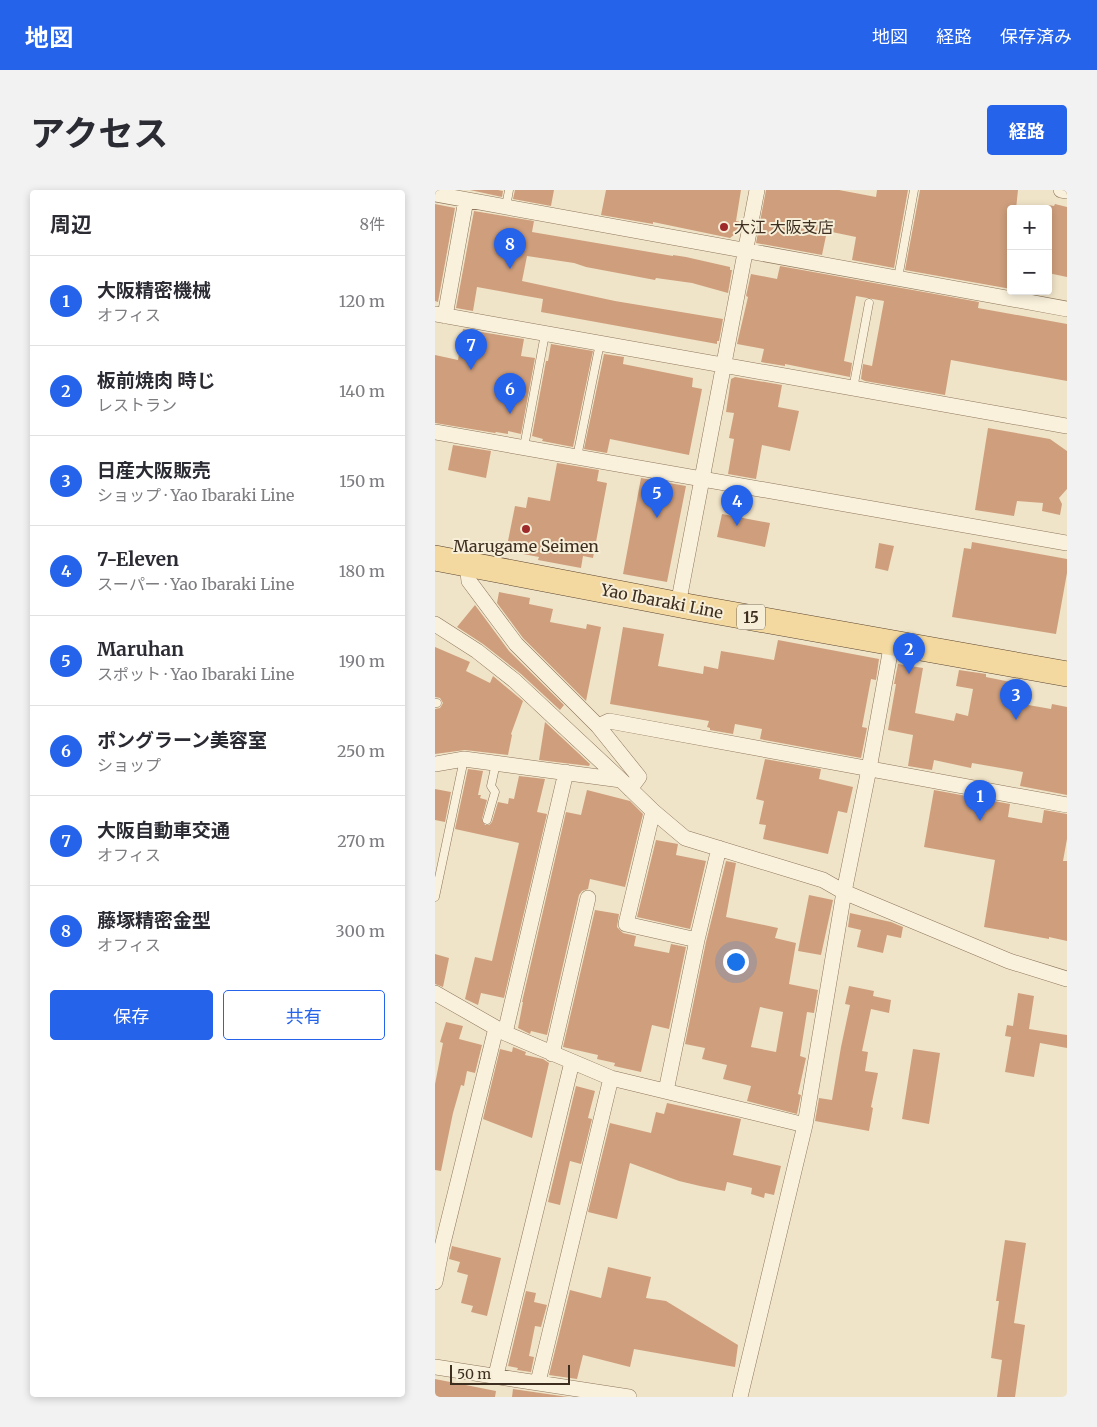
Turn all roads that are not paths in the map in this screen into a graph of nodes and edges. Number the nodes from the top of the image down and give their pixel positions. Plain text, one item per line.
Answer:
1 (509, 190) edge
2 (757, 190) edge
3 (914, 190) edge
4 (1061, 190) edge
5 (1067, 191) edge
6 (435, 194) edge
7 (459, 196) edge
8 (506, 208) junction
9 (745, 252) junction
10 (897, 278) junction
11 (869, 303) dead end
12 (1067, 309) edge
13 (440, 315) edge
14 (545, 334) junction
15 (600, 344) junction
16 (724, 366) junction
17 (853, 389) junction
18 (1067, 426) edge
19 (435, 432) edge
20 (524, 448) junction
21 (577, 457) junction
22 (701, 480) junction
23 (1067, 543) edge
24 (435, 558) edge
25 (467, 564) junction
26 (678, 605) junction
27 (435, 624) edge
28 (892, 642) junction
29 (1067, 674) edge
30 (598, 726) junction
31 (464, 759) junction
32 (496, 763) junction
33 (435, 764) edge
34 (869, 769) junction
35 (566, 772) junction
36 (626, 784) junction
37 (1067, 805) edge
38 (653, 811) junction
39 (487, 820) dead end
40 (719, 848) junction
41 (844, 892) junction
42 (435, 897) edge
43 (588, 898) dead end
44 (697, 940) junction
45 (1067, 978) edge
46 (435, 993) edge
47 (501, 1030) junction
48 (552, 1054) junction
49 (572, 1062) junction
50 (611, 1078) junction
51 (666, 1091) junction
52 (805, 1125) junction
53 (438, 1246) edge
54 (435, 1282) edge
55 (435, 1367) edge
56 (496, 1376) junction
57 (538, 1382) junction
58 (629, 1397) edge
59 (740, 1397) edge

1 - 8 lane
2 - 9 street
3 - 10 lane
4 - 5 street
6 - 7 street
7 - 8 street
7 - 13 street
8 - 9 street
9 - 10 street
9 - 16 street
10 - 12 street
11 - 17 lane
13 - 14 street
14 - 15 street
14 - 20 lane
15 - 16 street
15 - 21 lane
16 - 17 street
16 - 22 street
17 - 18 street
19 - 20 street
20 - 21 street
21 - 22 street
22 - 23 street
22 - 26 street
24 - 25 main road, Yao Ibaraki Line / 15
25 - 26 main road, Yao Ibaraki Line / 15
25 - 30 street
26 - 28 main road, Yao Ibaraki Line / 15
27 - 36 street
28 - 29 main road, Yao Ibaraki Line / 15
28 - 34 street
30 - 34 street
30 - 36 street
31 - 32 street
31 - 33 street
31 - 42 lane
32 - 35 street
32 - 39 lane
34 - 37 street
34 - 41 street
35 - 36 street
35 - 47 street
36 - 38 street
38 - 40 street
38 - 44 street
40 - 41 street
40 - 44 street
41 - 45 street
41 - 52 street
43 - 48 street
44 - 51 street
46 - 47 street
47 - 48 street
47 - 53 street
48 - 49 street
49 - 50 street
49 - 56 street
50 - 51 street
50 - 57 street
51 - 52 street
52 - 59 street
53 - 54 street
55 - 56 street
56 - 57 street
57 - 58 street

